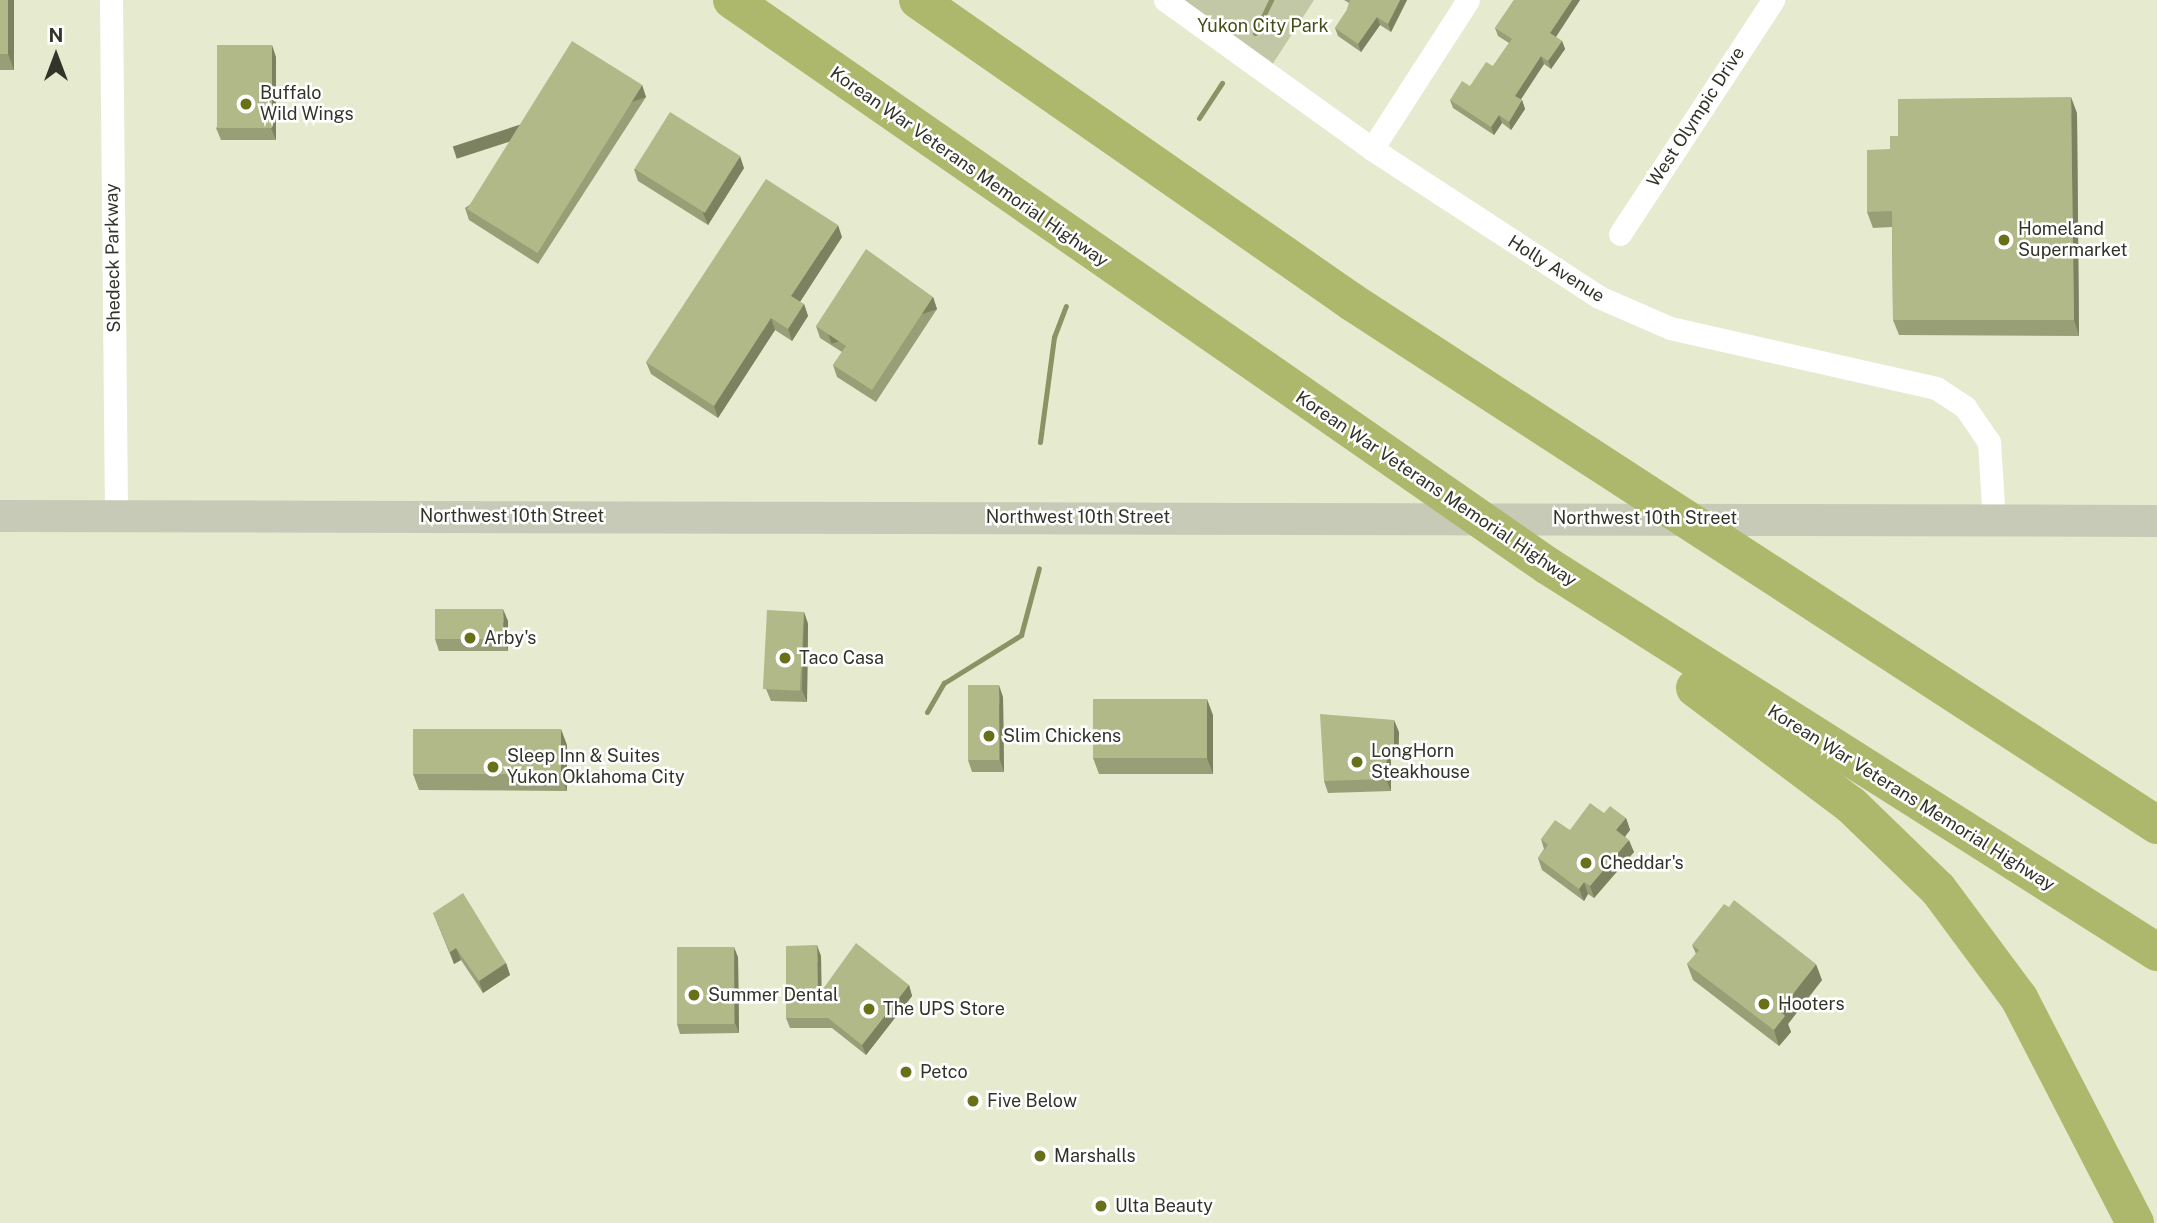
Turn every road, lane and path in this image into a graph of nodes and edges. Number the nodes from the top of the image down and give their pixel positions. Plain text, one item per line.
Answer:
1 (111, 0) edge
2 (732, 0) edge
3 (918, 0) edge
4 (1166, 0) edge
5 (1468, 0) edge
6 (1773, 0) edge
7 (1372, 149) junction
8 (1620, 234) dead end
9 (0, 516) edge
10 (116, 516) junction
11 (1994, 521) junction
12 (2157, 522) edge
13 (1548, 566) junction
14 (2157, 825) edge
15 (2157, 952) edge
16 (2135, 1223) edge

1 - 10 street, Shedeck Parkway
2 - 13 highway, Korean War Veterans Memorial Highway
3 - 14 highway
4 - 7 street, Holly Avenue
5 - 7 street
6 - 8 street, West Olympic Drive
7 - 11 street, Holly Avenue
9 - 10 main road, Northwest 10th Street
10 - 11 main road, Northwest 10th Street
11 - 12 main road, Northwest 10th Street
13 - 15 highway, Korean War Veterans Memorial Highway
13 - 16 highway

